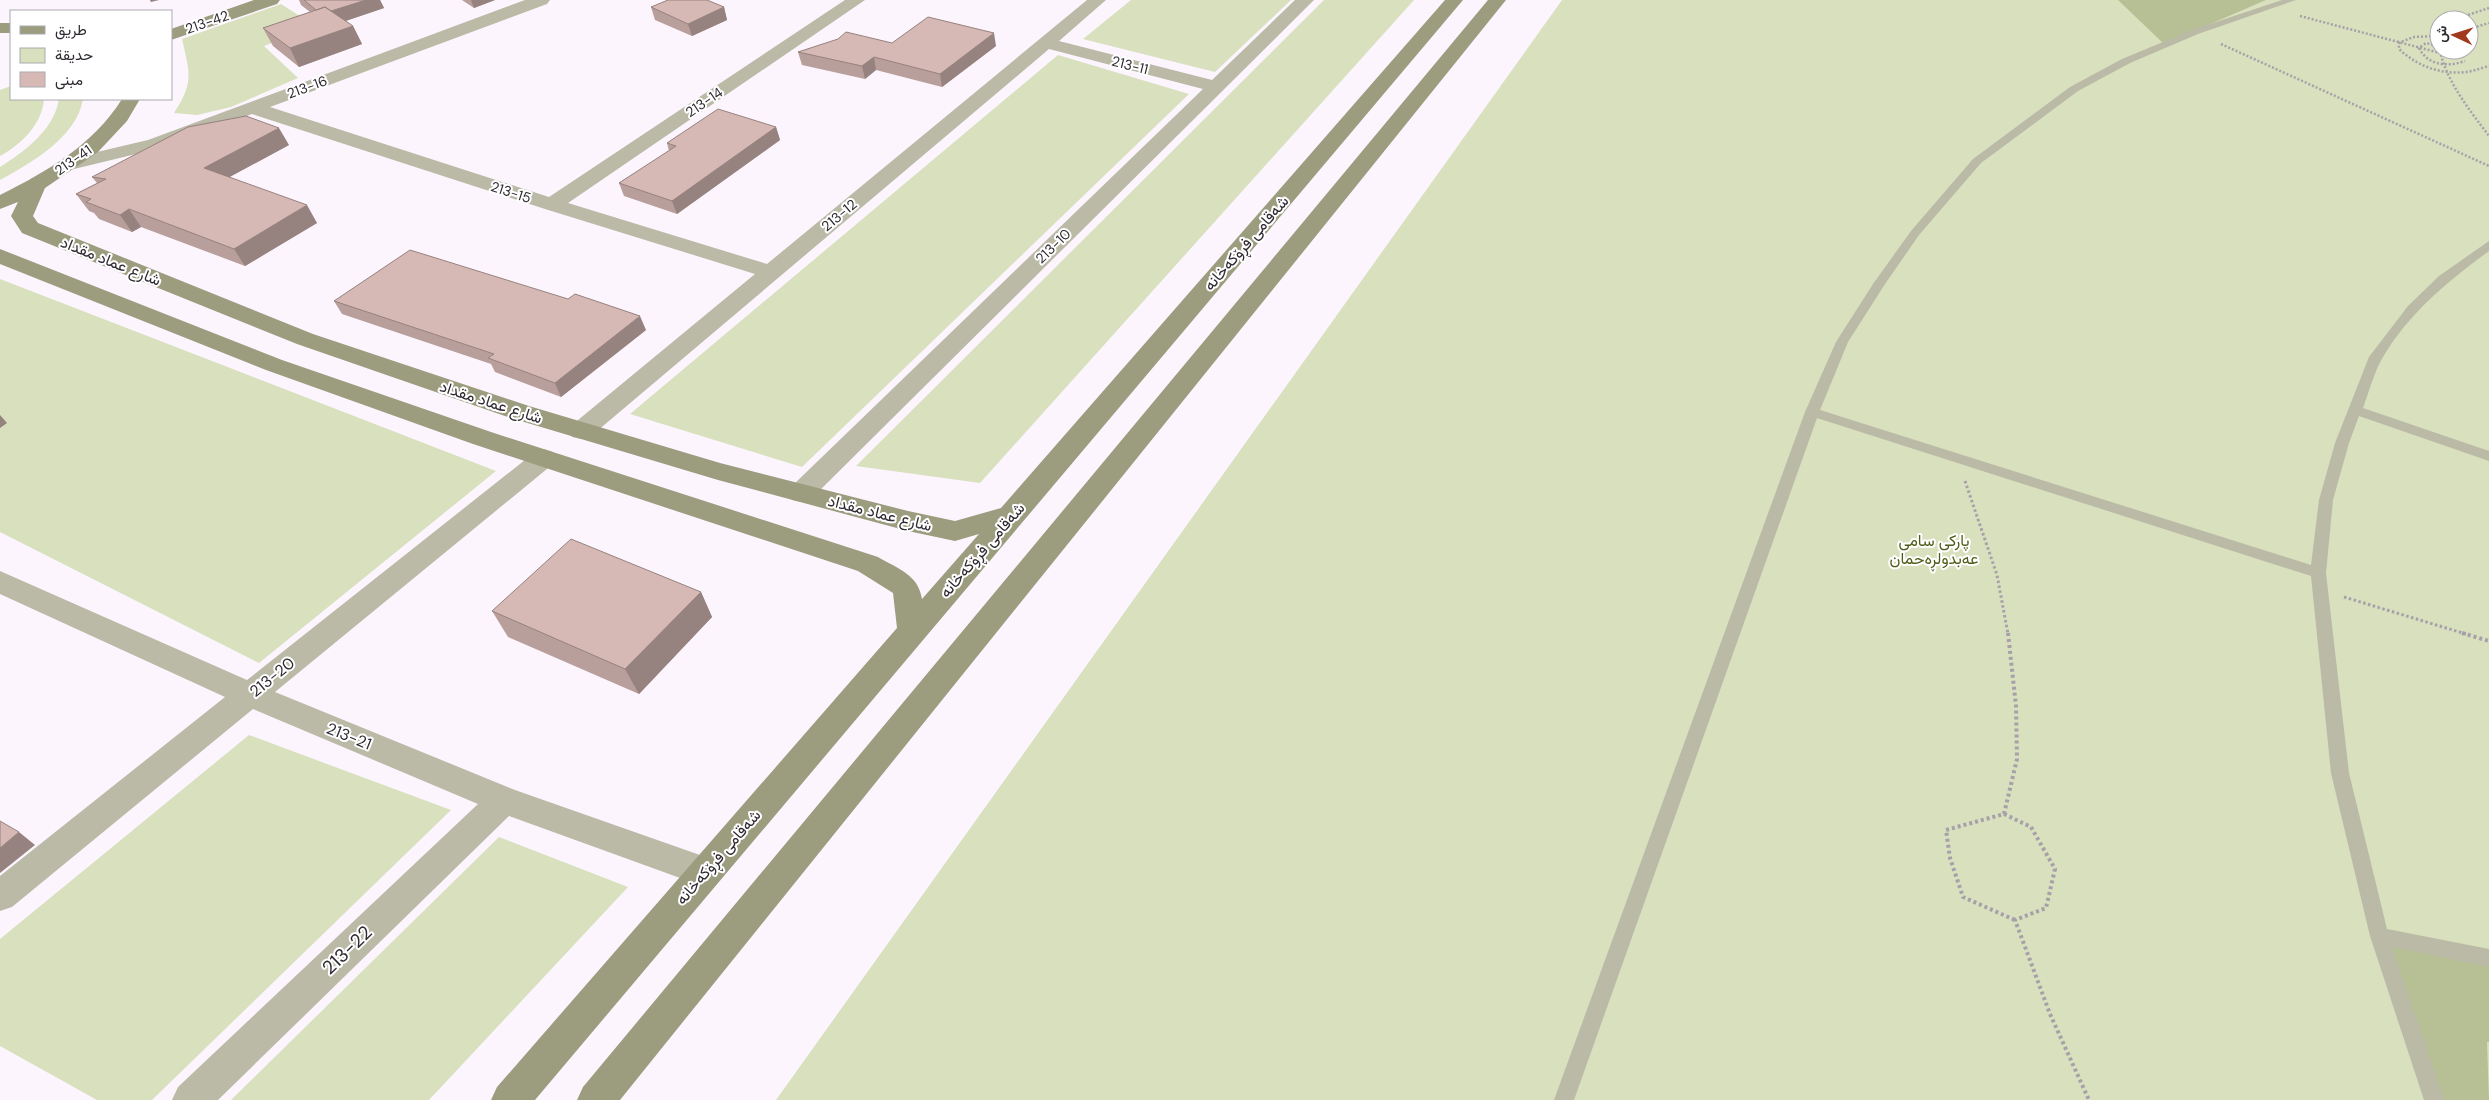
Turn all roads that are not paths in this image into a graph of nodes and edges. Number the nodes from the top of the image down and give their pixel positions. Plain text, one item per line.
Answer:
1 (230, 0) edge
2 (271, 0) edge
3 (541, 0) edge
4 (856, 0) edge
5 (1097, 0) edge
6 (1304, 0) edge
7 (1454, 0) edge
8 (1497, 0) edge
9 (2291, 0) edge
10 (172, 20) edge
11 (172, 35) edge
12 (1045, 43) junction
13 (1216, 87) junction
14 (130, 100) edge
15 (252, 108) junction
16 (70, 164) junction
17 (36, 185) junction
18 (0, 203) edge
19 (552, 205) junction
20 (2489, 244) edge
21 (0, 256) edge
22 (771, 272) junction
23 (2355, 410) junction
24 (1812, 412) junction
25 (581, 430) junction
26 (2489, 456) edge
27 (544, 458) junction
28 (801, 493) junction
29 (1012, 515) junction
30 (2318, 573) junction
31 (0, 582) edge
32 (912, 632) junction
33 (250, 695) junction
34 (504, 800) junction
35 (705, 872) junction
36 (0, 896) edge
37 (2380, 936) junction
38 (2489, 958) edge
39 (190, 1100) edge
40 (510, 1100) edge
41 (596, 1100) edge
42 (1564, 1100) edge
43 (2434, 1100) edge

1 - 10 main road, 213-42
2 - 11 main road, 213-42
3 - 15 street, 213-16
4 - 19 street, 213-14
5 - 12 street, 213-12
6 - 13 street, 213-10
7 - 29 main road, شەقامی فڕۆکەخانە
8 - 41 main road
9 - 24 lane
12 - 13 street, 213-11
12 - 22 street, 213-12
13 - 28 street, 213-10
14 - 16 main road, 213-41
15 - 16 street, 213-16
15 - 19 street, 213-15
16 - 17 main road, 213-41
17 - 18 main road, 213-41
17 - 25 main road, شارع عماد مقداد
19 - 22 street, 213-15
20 - 23 lane
21 - 27 main road
22 - 25 street, 213-12
23 - 26 lane
23 - 30 lane
24 - 30 lane
24 - 42 lane
25 - 28 main road, شارع عماد مقداد
27 - 32 main road
27 - 33 street, 213-20
28 - 29 main road, شارع عماد مقداد
29 - 32 main road, شەقامی فڕۆکەخانە
30 - 37 lane
31 - 33 street, 213-21
32 - 35 main road, شەقامی فڕۆکەخانە
33 - 34 street, 213-21
33 - 36 street, 213-20
34 - 35 street, 213-21
34 - 39 street, 213-22
35 - 40 main road, شەقامی فڕۆکەخانە
37 - 38 lane
37 - 43 lane

